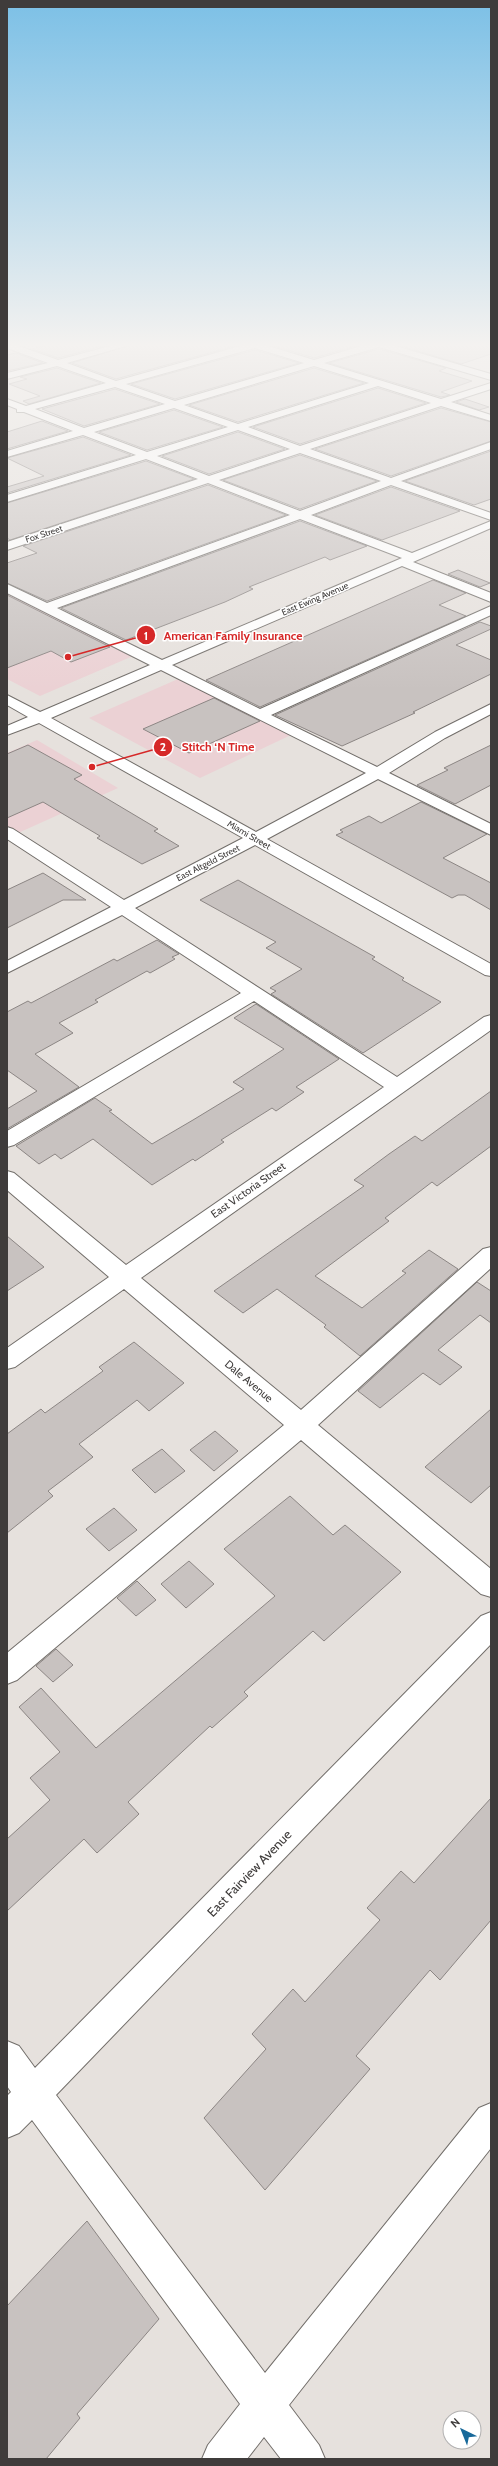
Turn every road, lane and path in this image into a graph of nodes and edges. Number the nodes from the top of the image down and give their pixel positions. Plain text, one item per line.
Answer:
1 (129, 460) edge
2 (158, 460) edge
3 (267, 460) edge
4 (332, 460) edge
5 (450, 460) edge
6 (208, 480) junction
7 (392, 481) junction
8 (7, 499) edge
9 (298, 514) junction
10 (491, 517) edge
11 (491, 524) edge
12 (7, 546) edge
13 (407, 560) junction
14 (7, 588) edge
15 (491, 598) edge
16 (48, 607) junction
17 (491, 610) edge
18 (162, 665) junction
19 (7, 698) edge
20 (491, 708) edge
21 (261, 714) junction
22 (41, 717) junction
23 (7, 731) edge
24 (378, 773) junction
25 (491, 830) edge
26 (10, 838) edge
27 (255, 838) junction
28 (123, 907) junction
29 (7, 968) edge
30 (491, 971) edge
31 (256, 992) junction
32 (491, 1021) edge
33 (397, 1086) junction
34 (7, 1140) edge
35 (7, 1178) edge
36 (491, 1255) edge
37 (124, 1277) junction
38 (7, 1360) edge
39 (301, 1425) junction
40 (491, 1585) edge
41 (491, 1625) edge
42 (7, 1671) edge
43 (7, 2058) edge
44 (34, 2094) junction
45 (491, 2120) edge
46 (7, 2121) edge
47 (265, 2404) junction
48 (222, 2459) edge
49 (305, 2459) edge

1 - 8 street
2 - 6 street
3 - 6 street, Fox Street
4 - 7 street
5 - 7 street
6 - 9 street
6 - 12 street, Fox Street
7 - 9 street
7 - 10 street
9 - 13 street
9 - 16 street
11 - 13 street, East Ewing Avenue
13 - 15 street
13 - 18 street, East Ewing Avenue
14 - 16 street
16 - 18 street
17 - 21 street
18 - 21 street
18 - 22 street, East Ewing Avenue
19 - 22 street, Miami Street
20 - 24 street, East Altgeld Street
21 - 24 street
22 - 23 street, East Ewing Avenue
22 - 27 street, Miami Street
24 - 25 street
24 - 27 street, East Altgeld Street
26 - 28 street
27 - 28 street, East Altgeld Street
27 - 30 street, Miami Street
28 - 29 street, East Altgeld Street
28 - 31 street
31 - 33 street
31 - 34 street
32 - 33 street, East Victoria Street
33 - 37 street, East Victoria Street
35 - 37 street, Dale Avenue
36 - 39 street
37 - 38 street, East Victoria Street
37 - 39 street, Dale Avenue
39 - 40 street, Dale Avenue
39 - 42 street
41 - 44 street, East Fairview Avenue
43 - 44 street
44 - 46 street, East Fairview Avenue
44 - 47 street
45 - 47 street
47 - 48 street
47 - 49 street

